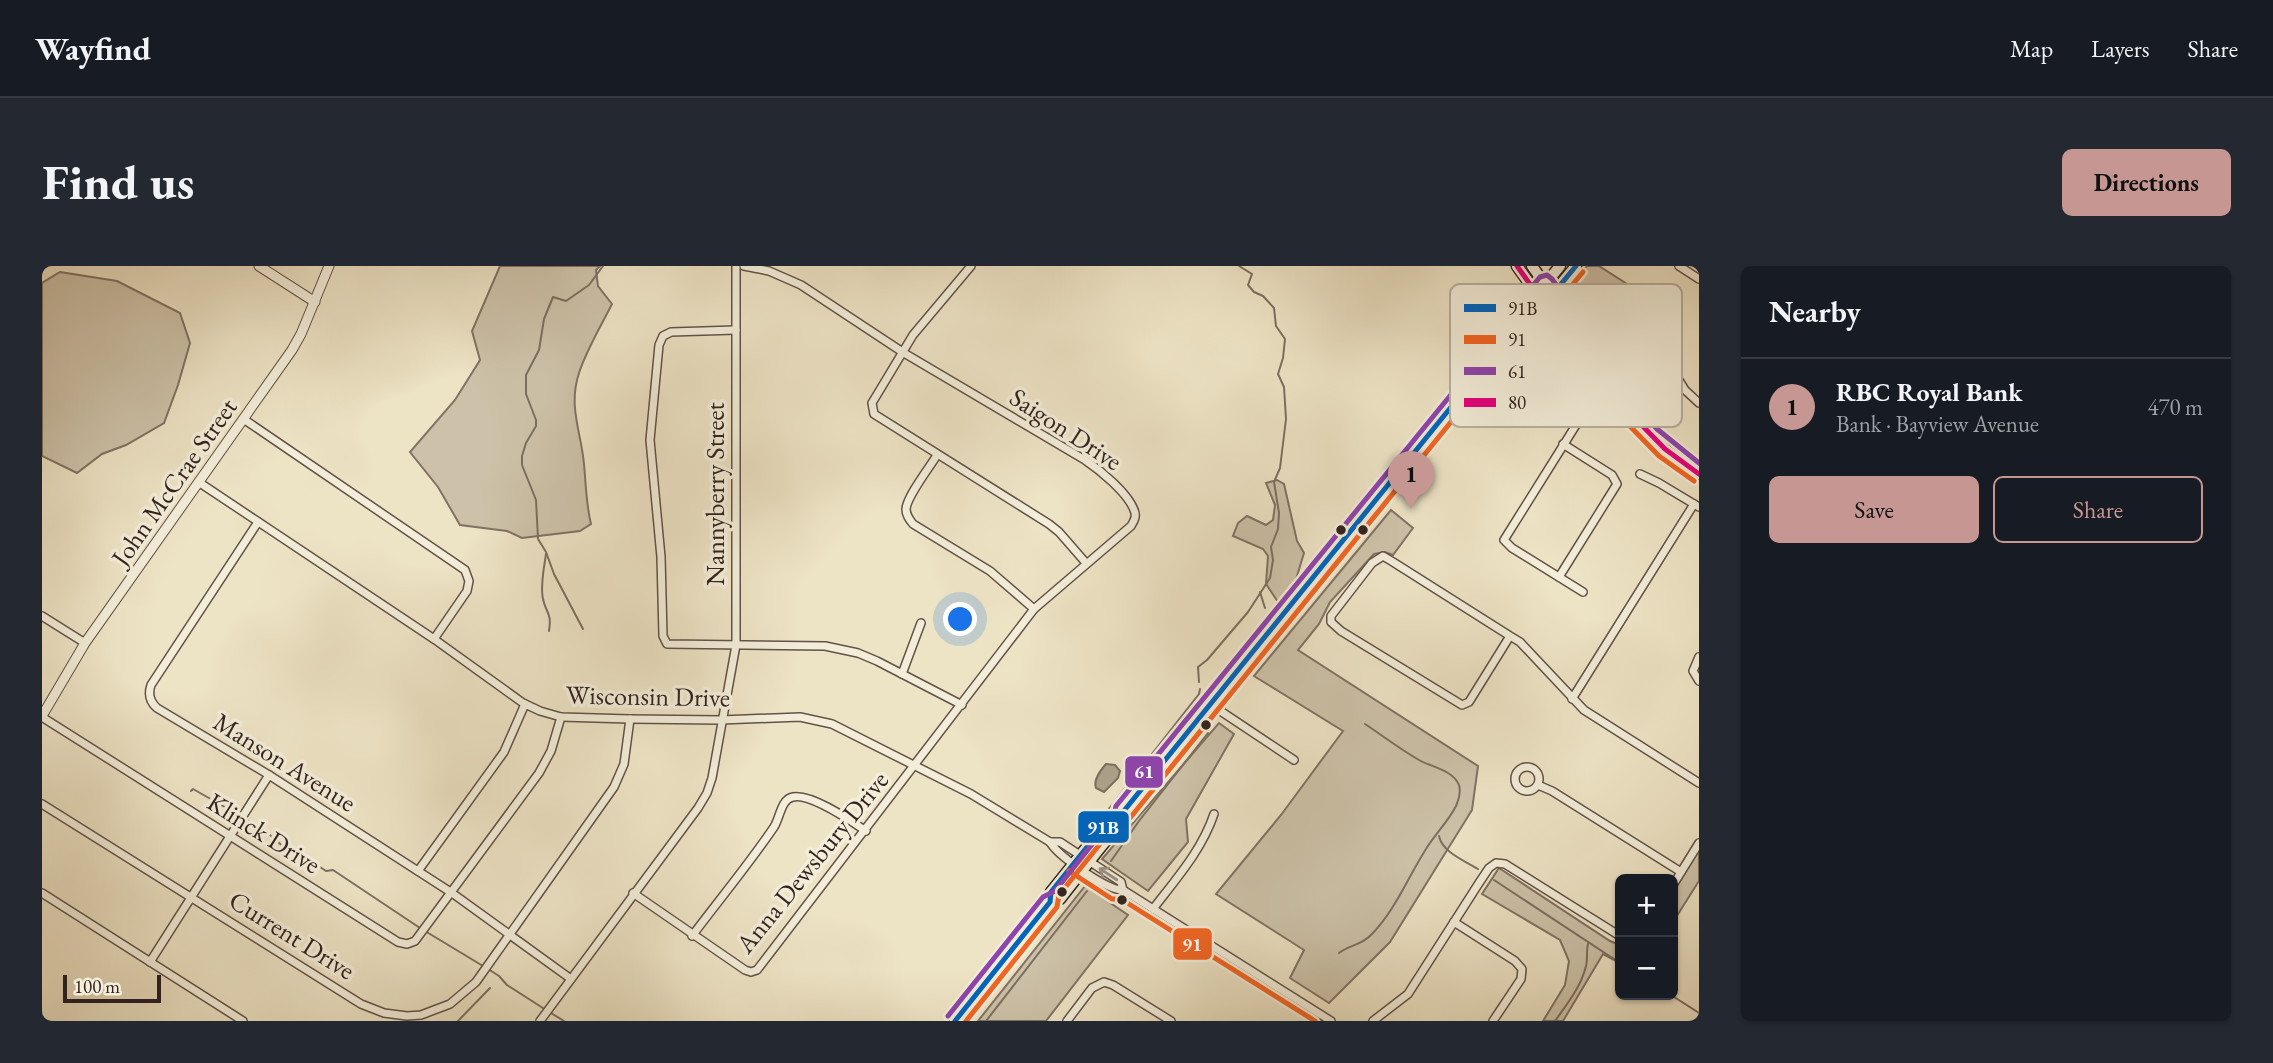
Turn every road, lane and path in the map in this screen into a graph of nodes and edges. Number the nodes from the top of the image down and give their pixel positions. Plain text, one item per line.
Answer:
1 (259, 266) edge
2 (329, 266) edge
3 (736, 266) edge
4 (744, 266) edge
5 (971, 266) edge
6 (1517, 266) edge
7 (1532, 266) edge
8 (1560, 266) edge
9 (1576, 266) edge
10 (1679, 266) edge
11 (1699, 279) edge
12 (1530, 284) edge
13 (1545, 284) joint
14 (1561, 284) edge
15 (315, 302) junction
16 (736, 330) junction
17 (904, 353) junction
18 (1682, 385) edge
19 (1699, 403) edge
20 (1450, 408) edge
21 (244, 420) junction
22 (1575, 427) edge
23 (1644, 427) edge
24 (1563, 444) junction
25 (937, 455) junction
26 (1640, 474) dead end
27 (1699, 474) edge
28 (200, 483) junction
29 (1697, 506) edge
30 (258, 522) junction
31 (1086, 563) junction
32 (1559, 577) junction
33 (1583, 592) dead end
34 (1034, 609) junction
35 (42, 616) edge
36 (921, 623) dead end
37 (1510, 636) junction
38 (434, 639) junction
39 (85, 643) junction
40 (736, 645) junction
41 (1699, 657) edge
42 (902, 674) junction
43 (1699, 681) edge
44 (1572, 699) junction
45 (526, 704) junction
46 (1210, 704) junction
47 (962, 705) junction
48 (42, 717) edge
49 (561, 718) junction
50 (631, 719) junction
51 (721, 720) junction
52 (1294, 760) dead end
53 (916, 765) junction
54 (269, 775) junction
55 (1699, 783) edge
56 (1538, 785) dead end
57 (42, 804) edge
58 (1214, 814) dead end
59 (866, 831) junction
60 (229, 836) junction
61 (1699, 843) edge
62 (1081, 863) junction
63 (418, 871) junction
64 (1681, 872) junction
65 (1678, 877) edge
66 (42, 893) edge
67 (452, 893) junction
68 (633, 893) junction
69 (192, 897) junction
70 (1153, 909) junction
71 (1454, 922) junction
72 (1615, 933) edge
73 (511, 935) junction
74 (692, 936) junction
75 (150, 962) junction
76 (571, 979) junction
77 (243, 1021) edge
78 (540, 1021) edge
79 (955, 1021) edge
80 (1067, 1021) edge
81 (1171, 1021) edge
82 (1331, 1021) edge
83 (1373, 1021) edge
84 (1493, 1021) edge

1 - 15 street
2 - 15 street, John McCrae Street
3 - 16 street, Nannyberry Street
4 - 17 street, Saigon Drive
5 - 17 street
6 - 12 main road
7 - 13 main road
8 - 13 main road
9 - 14 main road
10 - 11 street
15 - 21 street, John McCrae Street
16 - 40 street, Nannyberry Street
16 - 40 street
17 - 25 street
17 - 31 street, Saigon Drive
18 - 19 street
20 - 46 main road
21 - 28 street, John McCrae Street
21 - 38 street
22 - 24 street
23 - 27 main road
24 - 32 street
24 - 32 street
25 - 31 street
25 - 34 street
26 - 29 street
28 - 30 street, Wisconsin Drive
28 - 39 street, John McCrae Street
29 - 44 street
30 - 38 street, Wisconsin Drive
30 - 54 street, Manson Avenue
31 - 34 street, Saigon Drive
32 - 33 street
34 - 47 street, Saigon Drive
35 - 39 street
36 - 42 street
37 - 37 street
37 - 44 street
38 - 45 street, Wisconsin Drive
39 - 48 street, John McCrae Street
40 - 42 street
40 - 51 street, Nannyberry Street
41 - 43 street
42 - 47 street
44 - 55 street
45 - 49 street, Wisconsin Drive
45 - 63 street
46 - 52 street
46 - 62 main road
47 - 53 street, Saigon Drive
48 - 60 street, Klinck Drive
49 - 50 street, Wisconsin Drive
49 - 67 street, Klinck Drive
50 - 51 street, Wisconsin Drive
50 - 73 street, Current Drive
51 - 53 street, Wisconsin Drive
51 - 68 street, Nannyberry Street
53 - 59 street, Anna Dewsbury Drive
53 - 62 street, Wisconsin Drive
54 - 60 street
54 - 63 street, Manson Avenue
56 - 64 street
57 - 69 street, Current Drive
58 - 70 street
59 - 74 street, Anna Dewsbury Drive
59 - 74 street
60 - 67 street, Klinck Drive
60 - 69 street
61 - 64 street
62 - 70 street, Wisconsin Drive
62 - 79 main road
63 - 67 street, Manson Avenue
64 - 65 street
66 - 75 street
67 - 73 street, Manson Avenue
68 - 74 street, Anna Dewsbury Drive
68 - 76 street, Nannyberry Street
69 - 73 street, Current Drive
69 - 75 street
70 - 82 street, Wisconsin Drive
71 - 72 street
71 - 83 street
71 - 84 street
73 - 76 street, Manson Avenue
75 - 77 street
76 - 78 street, Nannyberry Street
80 - 81 street

